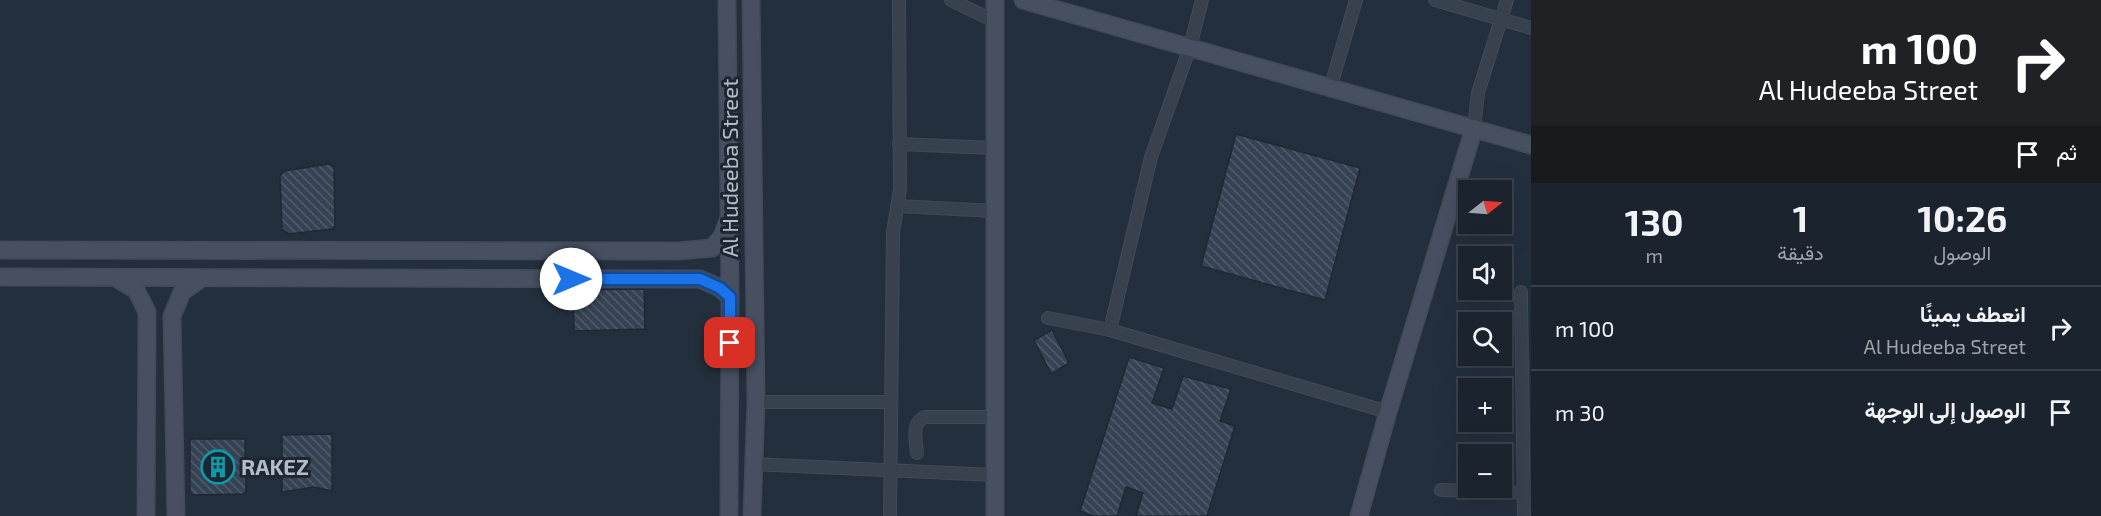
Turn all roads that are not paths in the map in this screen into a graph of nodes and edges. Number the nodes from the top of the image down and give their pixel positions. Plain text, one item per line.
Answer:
1 (727, 0) edge
2 (752, 0) edge
3 (899, 0) edge
4 (951, 0) edge
5 (995, 0) edge
6 (1023, 0) edge
7 (1202, 0) edge
8 (1356, 0) edge
9 (1435, 0) edge
10 (1507, 0) edge
11 (1052, 4) edge
12 (1501, 19) junction
13 (996, 22) junction
14 (1531, 28) edge
15 (1190, 47) junction
16 (1330, 89) junction
17 (1474, 128) junction
18 (899, 144) junction
19 (1531, 145) edge
20 (994, 148) junction
21 (897, 206) junction
22 (994, 211) junction
23 (729, 218) junction
24 (0, 250) edge
25 (678, 251) junction
26 (0, 277) edge
27 (116, 277) junction
28 (203, 277) junction
29 (662, 280) junction
30 (1521, 292) dead end
31 (730, 297) junction
32 (147, 317) junction
33 (1048, 318) dead end
34 (1110, 330) junction
35 (756, 402) junction
36 (890, 402) junction
37 (1388, 412) junction
38 (995, 417) junction
39 (1527, 418) edge
40 (173, 420) junction
41 (917, 453) dead end
42 (752, 464) junction
43 (888, 470) junction
44 (995, 475) junction
45 (1440, 490) dead end
46 (1528, 493) edge
47 (146, 516) edge
48 (176, 516) edge
49 (729, 516) edge
50 (752, 516) edge
51 (890, 516) edge
52 (995, 516) edge
53 (1359, 516) edge
54 (1524, 516) edge

1 - 23 street, Al Hudeeba Street
2 - 35 street, Al Hudeeba Street
3 - 18 street
4 - 13 street
5 - 13 street
6 - 11 street
7 - 15 street
8 - 16 street
9 - 12 street
10 - 12 street
11 - 15 street
12 - 14 street
12 - 17 street
13 - 20 street
15 - 16 street
15 - 34 street
16 - 17 street
17 - 19 street
17 - 37 street
18 - 20 street
18 - 21 street
20 - 22 street
21 - 22 street
21 - 36 street
22 - 38 street
23 - 25 street
23 - 31 street, Al Hudeeba Street
24 - 25 street
25 - 29 street
26 - 27 street
27 - 28 street
27 - 32 street
28 - 29 street
28 - 40 street
29 - 31 street
30 - 39 street
31 - 49 street, Al Hudeeba Street
32 - 40 street
32 - 47 street
33 - 34 street
34 - 37 street
35 - 36 street
35 - 42 street, Al Hudeeba Street
36 - 43 street
37 - 53 street
38 - 41 street
38 - 44 street
39 - 46 street
40 - 48 street
42 - 43 street
42 - 50 street, Al Hudeeba Street
43 - 44 street
43 - 51 street
44 - 52 street
45 - 46 street
46 - 54 street

